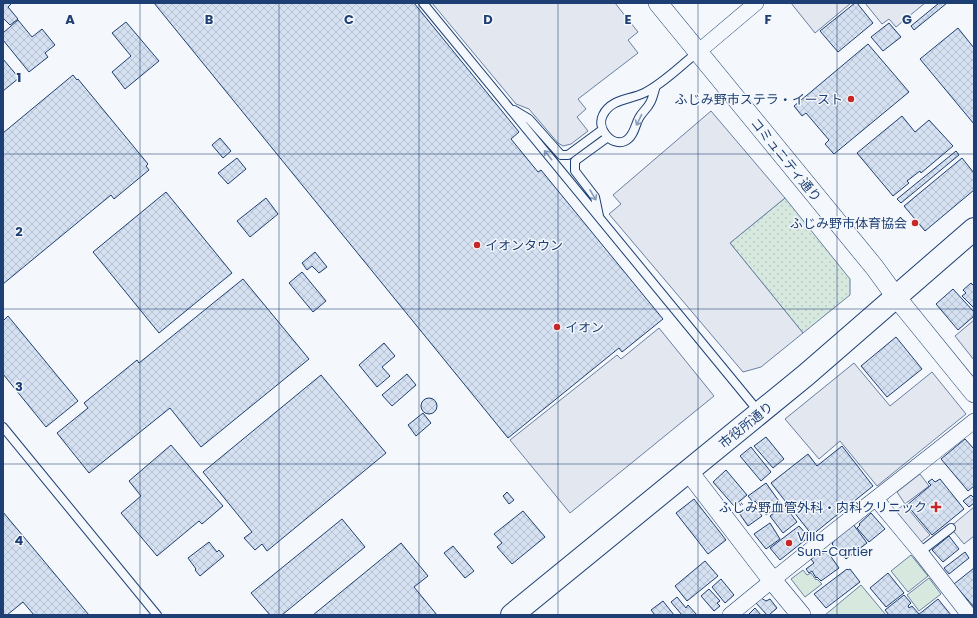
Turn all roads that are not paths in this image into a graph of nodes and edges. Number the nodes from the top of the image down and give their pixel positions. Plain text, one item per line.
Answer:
1 (423, 3) edge
2 (658, 3) edge
3 (756, 3) edge
4 (698, 52) junction
5 (656, 86) junction
6 (509, 108) junction
7 (602, 130) junction
8 (608, 137) junction
9 (563, 155) junction
10 (588, 204) junction
11 (600, 218) junction
12 (974, 229) edge
13 (896, 297) junction
14 (974, 392) edge
15 (760, 414) junction
16 (974, 421) edge
17 (3, 427) edge
18 (689, 472) junction
19 (876, 499) junction
20 (951, 528) dead end
21 (920, 552) junction
22 (772, 580) junction
23 (157, 615) edge
24 (512, 615) edge
25 (730, 615) edge
26 (801, 615) edge
27 (969, 615) edge

1 - 6 lane
2 - 4 street, コミュニティ通り
3 - 4 street
4 - 5 lane
4 - 13 street, コミュニティ通り
5 - 7 lane
5 -> 8 lane
6 - 9 lane
10 -> 6 lane
7 - 8 lane
7 - 9 lane
8 -> 11 lane
9 - 10 lane
10 - 11 lane
11 - 15 lane
12 - 13 main road, 市役所通り
13 - 14 street, コミュニティ通り
13 - 15 main road, 市役所通り
15 - 18 main road, 市役所通り
16 - 19 street
17 - 23 lane
18 - 22 street
18 - 24 main road, 市役所通り
19 - 21 street
19 - 22 street
20 - 21 lane
21 - 27 street
22 - 25 street
22 - 26 street

